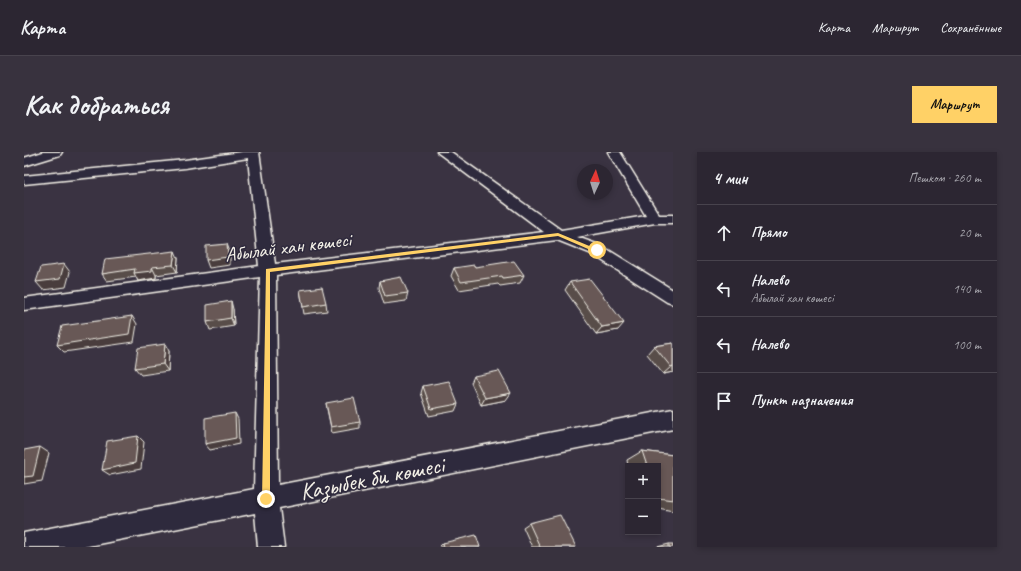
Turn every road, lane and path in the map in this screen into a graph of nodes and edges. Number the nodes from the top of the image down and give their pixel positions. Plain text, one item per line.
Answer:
1 (56, 152) edge
2 (443, 152) edge
3 (614, 152) edge
4 (253, 153) edge
5 (24, 162) edge
6 (24, 180) edge
7 (655, 219) junction
8 (673, 219) edge
9 (558, 235) junction
10 (268, 270) junction
11 (673, 298) edge
12 (24, 304) edge
13 (673, 419) edge
14 (266, 499) junction
15 (24, 546) edge
16 (271, 547) edge

1 - 5 street
2 - 9 street
3 - 7 street
4 - 6 street
4 - 10 street
7 - 8 street, Абылай хан көшесі
7 - 9 street, Абылай хан көшесі
9 - 10 street, Абылай хан көшесі
9 - 11 street
10 - 12 street, Абылай хан көшесі
10 - 14 street
13 - 14 street, Казыбек би көшесі
14 - 15 street, Казыбек би көшесі
14 - 16 street

